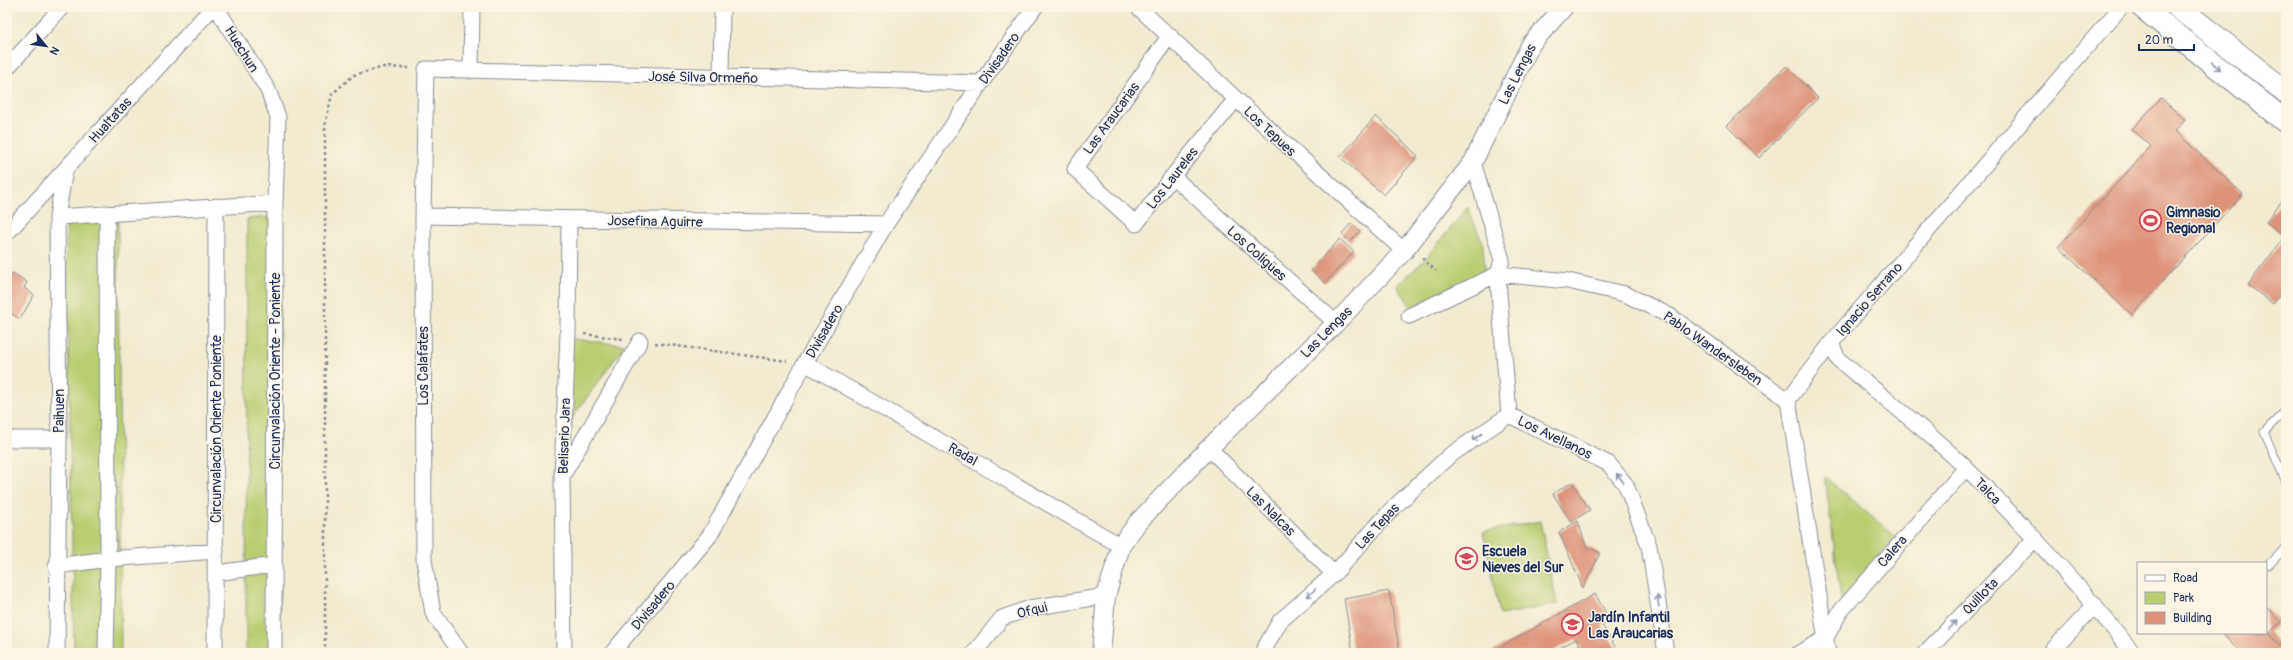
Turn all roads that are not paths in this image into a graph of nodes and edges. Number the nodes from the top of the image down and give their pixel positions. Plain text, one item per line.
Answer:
1 (62, 7) edge
2 (214, 7) edge
3 (472, 7) edge
4 (722, 7) edge
5 (1035, 7) edge
6 (1138, 7) edge
7 (1564, 7) edge
8 (2120, 7) edge
9 (2142, 7) edge
10 (2182, 8) edge
11 (1170, 35) junction
12 (7, 68) edge
13 (426, 69) joint
14 (471, 71) junction
15 (720, 77) junction
16 (981, 82) junction
17 (268, 90) joint
18 (2286, 92) edge
19 (1236, 99) junction
20 (2286, 122) edge
21 (1473, 162) junction
22 (65, 170) junction
23 (1179, 182) dead end
24 (1104, 195) joint
25 (275, 203) junction
26 (216, 206) junction
27 (107, 213) junction
28 (423, 216) junction
29 (57, 217) junction
30 (569, 220) junction
31 (886, 224) junction
32 (7, 233) edge
33 (1404, 251) junction
34 (1498, 274) junction
35 (1409, 316) dead end
36 (1336, 323) junction
37 (640, 341) road end
38 (1831, 343) junction
39 (805, 363) junction
40 (1788, 400) junction
41 (2286, 410) edge
42 (1509, 415) junction
43 (7, 439) edge
44 (59, 439) junction
45 (1209, 448) junction
46 (1966, 468) junction
47 (562, 476) junction
48 (2286, 482) edge
49 (2035, 539) junction
50 (1121, 546) junction
51 (2286, 547) edge
52 (216, 551) junction
53 (108, 560) junction
54 (274, 565) junction
55 (2269, 565) dead end
56 (56, 566) junction
57 (216, 573) junction
58 (1334, 574) junction
59 (1106, 596) junction
60 (2095, 605) junction
61 (1827, 646) edge
62 (57, 653) edge
63 (106, 653) edge
64 (215, 653) edge
65 (274, 653) edge
66 (461, 653) edge
67 (564, 653) edge
68 (612, 653) edge
69 (974, 653) edge
70 (1101, 653) edge
71 (1262, 653) edge
72 (1666, 653) edge
73 (1799, 653) edge
74 (1925, 653) edge
75 (2050, 653) edge
76 (2133, 653) edge

1 - 12 street
2 - 17 street, Huechun
2 - 22 street, Hualtatas
3 - 14 street
4 - 15 street
5 - 16 street, Divisadero
6 - 11 street, Los Tepues
7 - 21 street, Las Lengas
8 - 38 street, Ignacio Serrano
9 -> 20 main road
10 - 18 main road
11 - 19 street, Los Tepues
11 - 24 street, Las Araucarias
13 - 14 street, José Silva Ormeño
13 - 28 street, Los Calafates
14 - 15 street, José Silva Ormeño
15 - 16 street, José Silva Ormeño
16 - 31 street, Divisadero
17 - 25 street, Circunvalación Oriente - Poniente
19 - 24 street, Los Laureles
19 - 33 street, Los Tepues
21 - 33 street, Las Lengas
21 - 34 street, Los Avellanos
22 - 29 street, Paihuen
22 - 32 street, Hualtatas
23 - 36 street, Los Coligües
25 - 26 street
25 - 54 street, Circunvalación Oriente - Poniente
26 - 27 street
26 - 52 street, Circunvalación Oriente Poniente
27 - 29 street
27 - 53 street
28 - 30 street, Josefina Aguirre
28 - 66 street, Los Calafates
29 - 44 street, Paihuen
30 - 31 street, Josefina Aguirre
30 - 47 street, Belisario Jara
31 - 39 street, Divisadero
33 - 36 street, Las Lengas
34 - 35 street
34 - 40 street, Pablo Wandersleben
34 - 42 street, Los Avellanos
36 - 45 street, Las Lengas
37 - 47 street
38 - 40 street, Ignacio Serrano
38 - 46 street, Talca
39 - 50 street, Radal
39 - 68 street, Divisadero
40 - 61 street
41 - 48 lane
42 -> 58 street, Las Tepas
72 -> 42 street, Los Avellanos
43 - 44 street
44 - 56 street, Paihuen
45 - 50 street, Las Lengas
45 - 58 street, Las Nalcas
46 - 49 street, Talca
46 - 61 street, Calera
47 - 67 street, Belisario Jara
49 - 60 street, Talca
74 -> 49 street, Quillota
50 - 59 street, Las Lengas
51 - 55 lane
52 - 53 street
52 - 57 street, Circunvalación Oriente Poniente
53 - 56 street
53 - 63 street
54 - 57 street
54 - 65 street, Circunvalación Oriente - Poniente
56 - 62 street, Paihuen
57 - 64 street, Circunvalación Oriente Poniente
58 -> 71 street, Las Tepas
59 - 69 street, Ofqui
59 - 70 street, Las Lengas
60 - 75 street
60 - 76 street, Talca
61 - 73 street

